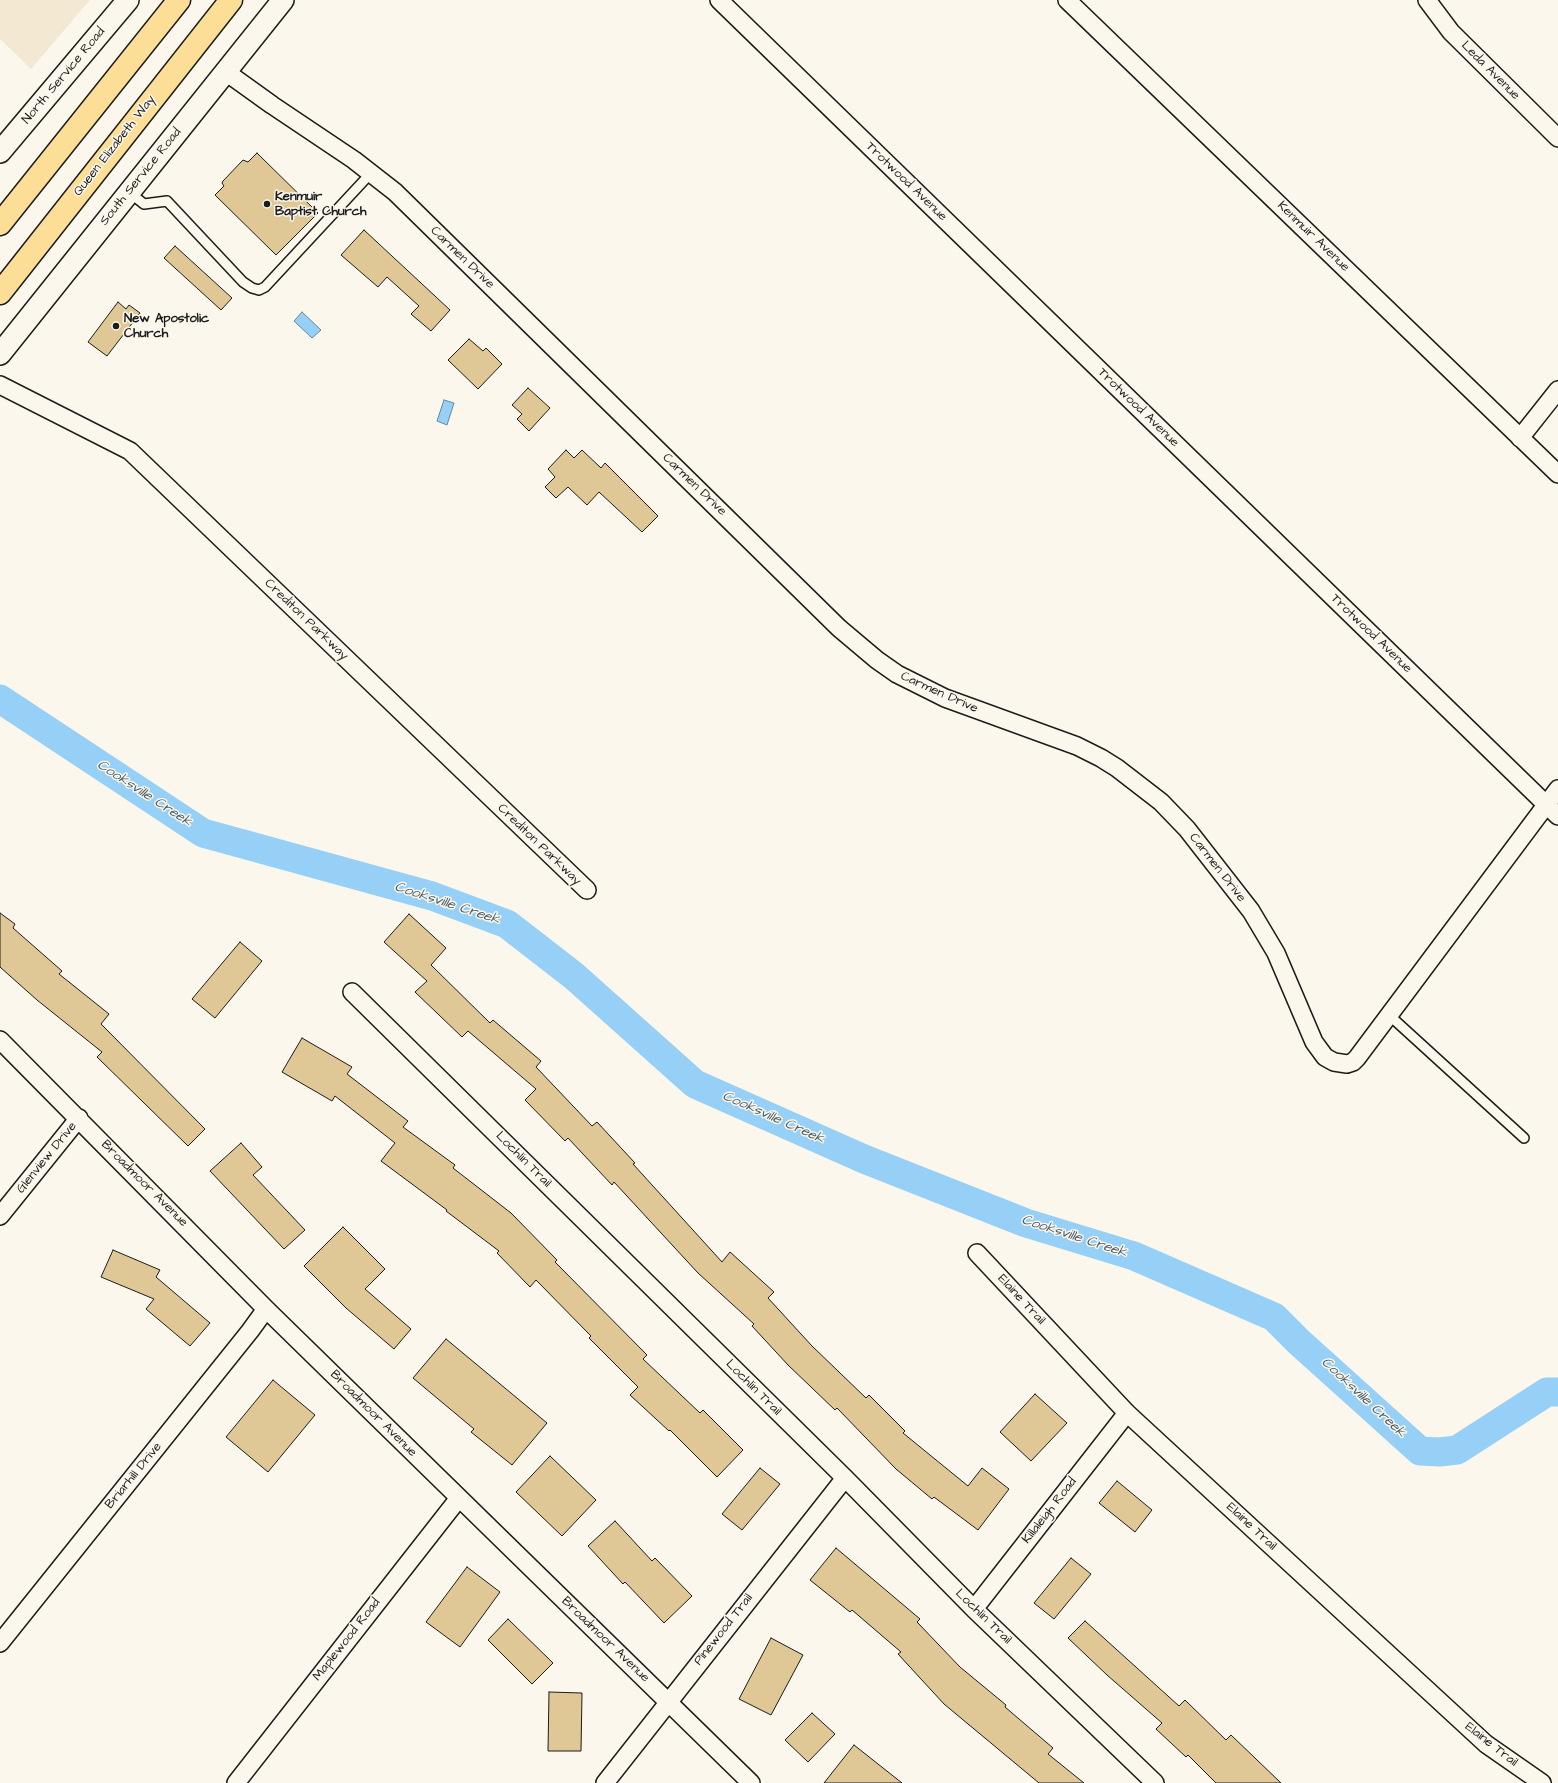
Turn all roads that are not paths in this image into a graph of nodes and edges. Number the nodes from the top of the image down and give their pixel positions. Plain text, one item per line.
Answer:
1 (128, 0) edge
2 (179, 0) edge
3 (231, 0) edge
4 (283, 0) edge
5 (719, 0) edge
6 (1067, 0) edge
7 (1426, 0) edge
8 (226, 72) junction
9 (1558, 138) edge
10 (0, 152) edge
11 (371, 173) junction
12 (129, 192) junction
13 (0, 224) edge
14 (0, 293) edge
15 (0, 354) edge
16 (0, 385) edge
17 (1558, 390) edge
18 (1520, 438) junction
19 (1558, 474) edge
20 (1558, 789) edge
21 (1552, 810) edge
22 (587, 890) dead end
23 (352, 992) dead end
24 (1389, 1015) junction
25 (0, 1040) edge
26 (79, 1118) junction
27 (1524, 1138) dead end
28 (0, 1216) edge
29 (977, 1253) dead end
30 (266, 1309) junction
31 (1127, 1413) junction
32 (845, 1478) junction
33 (459, 1498) junction
34 (974, 1609) junction
35 (0, 1643) edge
36 (668, 1701) junction
37 (236, 1783) edge
38 (605, 1783) edge
39 (751, 1783) edge
40 (1155, 1783) edge
41 (1542, 1783) edge

1 - 10 street, North Service Road
2 - 13 highway
3 - 14 highway, Queen Elizabeth Way
4 - 8 street, South Service Road
5 - 21 street, Trotwood Avenue
6 - 18 street, Kenmuir Avenue
7 - 9 street, Leda Avenue
8 - 11 street, Carmen Drive
8 - 12 street, South Service Road
11 - 12 lane
11 - 24 street, Carmen Drive
12 - 15 street, South Service Road
16 - 22 street, Crediton Parkway
17 - 18 street
18 - 19 street, Kenmuir Avenue
20 - 21 street, Carmen Drive
21 - 24 street, Carmen Drive
23 - 32 street, Lochlin Trail
24 - 27 lane
25 - 26 street, Broadmoor Avenue
26 - 28 street, Glenview Drive
26 - 30 street, Broadmoor Avenue
29 - 31 street, Elaine Trail
30 - 33 street, Broadmoor Avenue
30 - 35 street, Briarhill Drive
31 - 34 street, Killaleigh Road
31 - 41 street, Elaine Trail
32 - 34 street, Lochlin Trail
32 - 36 street, Pinewood Trail
33 - 36 street, Broadmoor Avenue
33 - 37 street, Maplewood Road
34 - 40 street, Lochlin Trail
36 - 38 street, Pinewood Trail
36 - 39 street, Broadmoor Avenue

